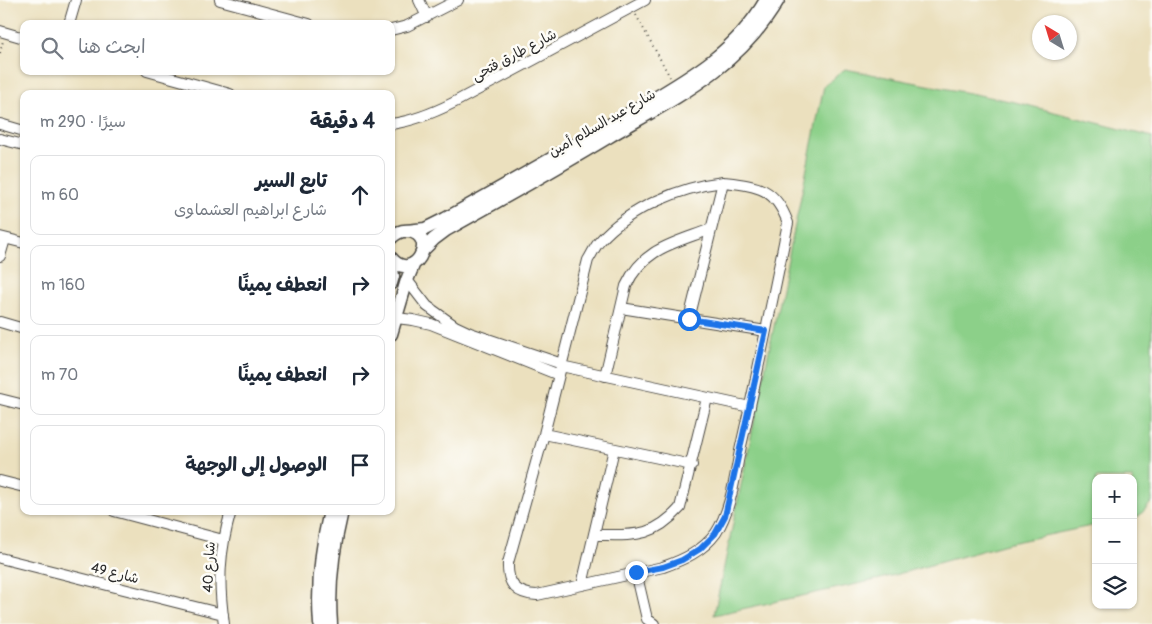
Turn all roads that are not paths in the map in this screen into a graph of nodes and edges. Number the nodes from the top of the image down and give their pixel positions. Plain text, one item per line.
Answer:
1 (76, 0) edge
2 (220, 0) edge
3 (419, 0) edge
4 (458, 0) edge
5 (645, 0) edge
6 (766, 0) edge
7 (778, 0) edge
8 (427, 17) junction
9 (70, 20) edge
10 (294, 20) edge
11 (395, 29) edge
12 (3, 32) edge
13 (20, 37) edge
14 (161, 75) edge
15 (216, 90) edge
16 (395, 123) edge
17 (0, 124) edge
18 (20, 130) edge
19 (0, 139) edge
20 (20, 144) edge
21 (579, 149) junction
22 (723, 182) junction
23 (711, 229) junction
24 (397, 233) edge
25 (2, 238) edge
26 (20, 242) edge
27 (423, 250) junction
28 (0, 256) edge
29 (395, 262) edge
30 (414, 263) junction
31 (407, 280) junction
32 (621, 308) junction
33 (396, 318) junction
34 (689, 319) junction
35 (395, 321) edge
36 (0, 322) edge
37 (20, 328) edge
38 (766, 331) junction
39 (469, 336) junction
40 (561, 368) junction
41 (604, 376) junction
42 (707, 398) junction
43 (0, 399) edge
44 (20, 404) edge
45 (750, 407) junction
46 (544, 434) junction
47 (614, 449) junction
48 (692, 465) junction
49 (0, 481) edge
50 (20, 486) edge
51 (129, 515) edge
52 (230, 515) edge
53 (329, 515) edge
54 (341, 515) edge
55 (594, 535) junction
56 (223, 540) junction
57 (0, 558) edge
58 (636, 572) junction
59 (582, 585) junction
60 (223, 619) edge
61 (648, 622) edge
62 (320, 624) edge
63 (331, 624) edge

1 - 9 street
2 - 10 street
3 - 8 street
4 - 8 street
5 - 16 street, شارع طارق فتحى
6 - 21 street, شارع عبد السلام أمين
7 - 21 street, شارع عبد السلام أمين
8 - 11 street
12 - 13 street
14 - 15 street
17 - 18 street
19 - 20 street
21 - 24 street, شارع عبد السلام أمين
21 - 27 street, شارع عبد السلام أمين
22 - 23 street
22 - 38 street
22 - 40 street
23 - 32 street
23 - 34 street
24 - 27 street
25 - 26 street
25 - 28 street
27 - 30 street, شارع عبد السلام أمين
29 - 30 street
30 - 31 street
31 - 33 street
31 - 39 street
32 - 34 street
32 - 41 street
33 - 35 street
33 - 39 street
34 - 38 street
36 - 37 street
38 - 45 street
39 - 40 street
40 - 41 street
40 - 46 street
41 - 42 street
42 - 45 street
42 - 48 street
43 - 44 street
45 - 58 street
46 - 47 street
46 - 59 street
47 - 48 street
47 - 55 street
48 - 55 street
49 - 50 street
51 - 56 street
52 - 56 street, شارع 40
53 - 62 street
54 - 63 street
55 - 59 street
56 - 60 street, شارع 40
57 - 60 street, شارع 49
58 - 59 street
58 - 61 street

